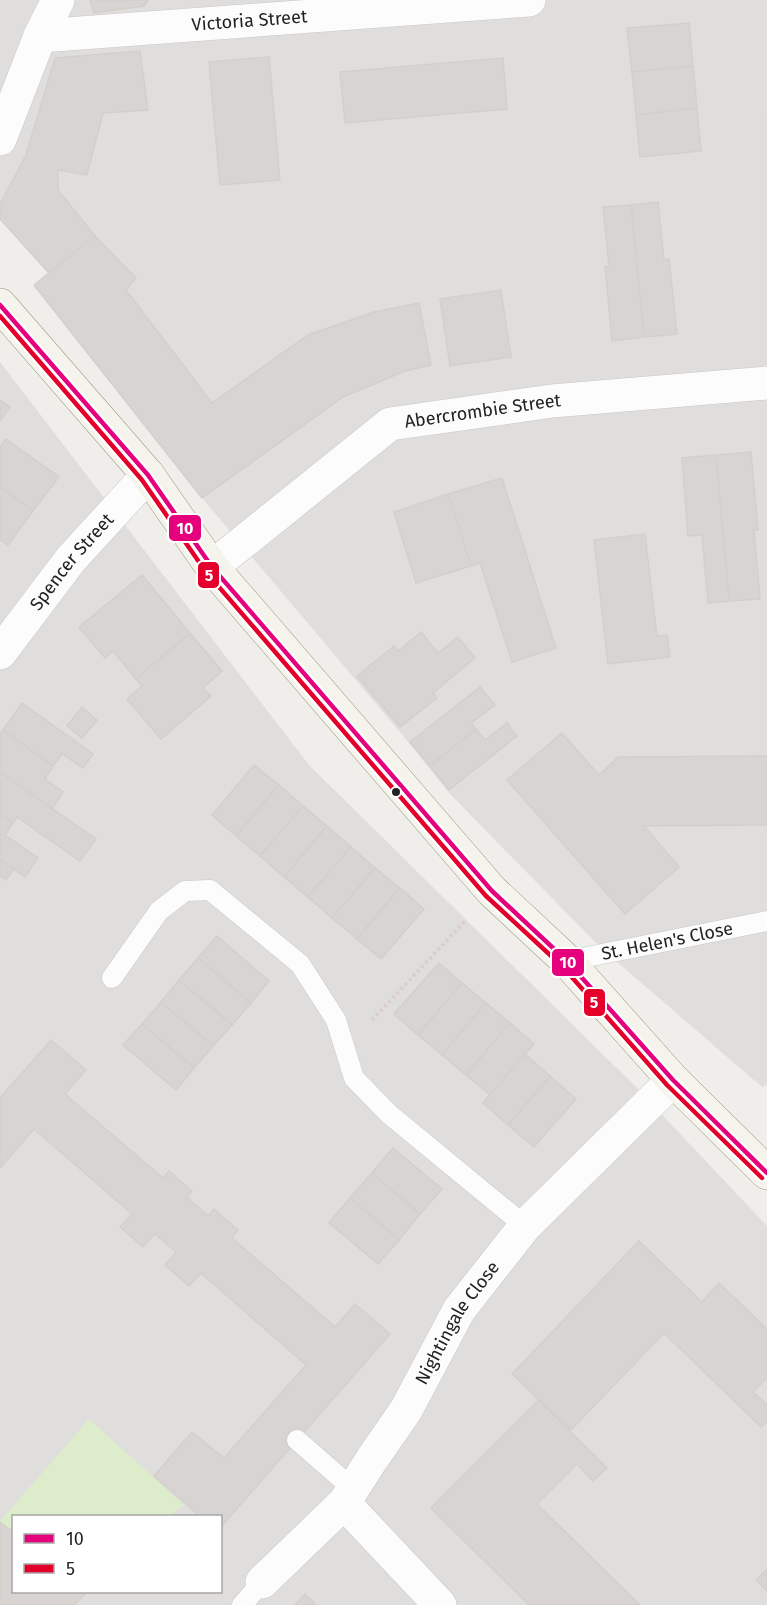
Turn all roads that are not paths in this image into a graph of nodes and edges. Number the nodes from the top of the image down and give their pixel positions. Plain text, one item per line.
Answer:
1 (58, 0) edge
2 (529, 0) edge
3 (40, 36) junction
4 (0, 139) edge
5 (0, 305) edge
6 (767, 382) edge
7 (148, 475) junction
8 (212, 567) junction
9 (0, 654) edge
10 (767, 921) edge
11 (567, 961) junction
12 (112, 978) dead end
13 (673, 1080) junction
14 (767, 1173) edge
15 (525, 1226) junction
16 (297, 1440) dead end
17 (349, 1496) junction
18 (252, 1593) edge
19 (440, 1605) edge

1 - 3 street
2 - 3 street, Victoria Street
3 - 4 street
5 - 7 main road
6 - 8 street, Abercrombie Street
7 - 8 main road
7 - 9 street, Spencer Street
8 - 11 main road
10 - 11 lane, St. Helen's Close
11 - 13 main road
12 - 15 lane
13 - 14 main road
13 - 15 street, Nightingale Close
15 - 17 street, Nightingale Close
16 - 17 lane
17 - 18 street, Nightingale Close
17 - 19 street

